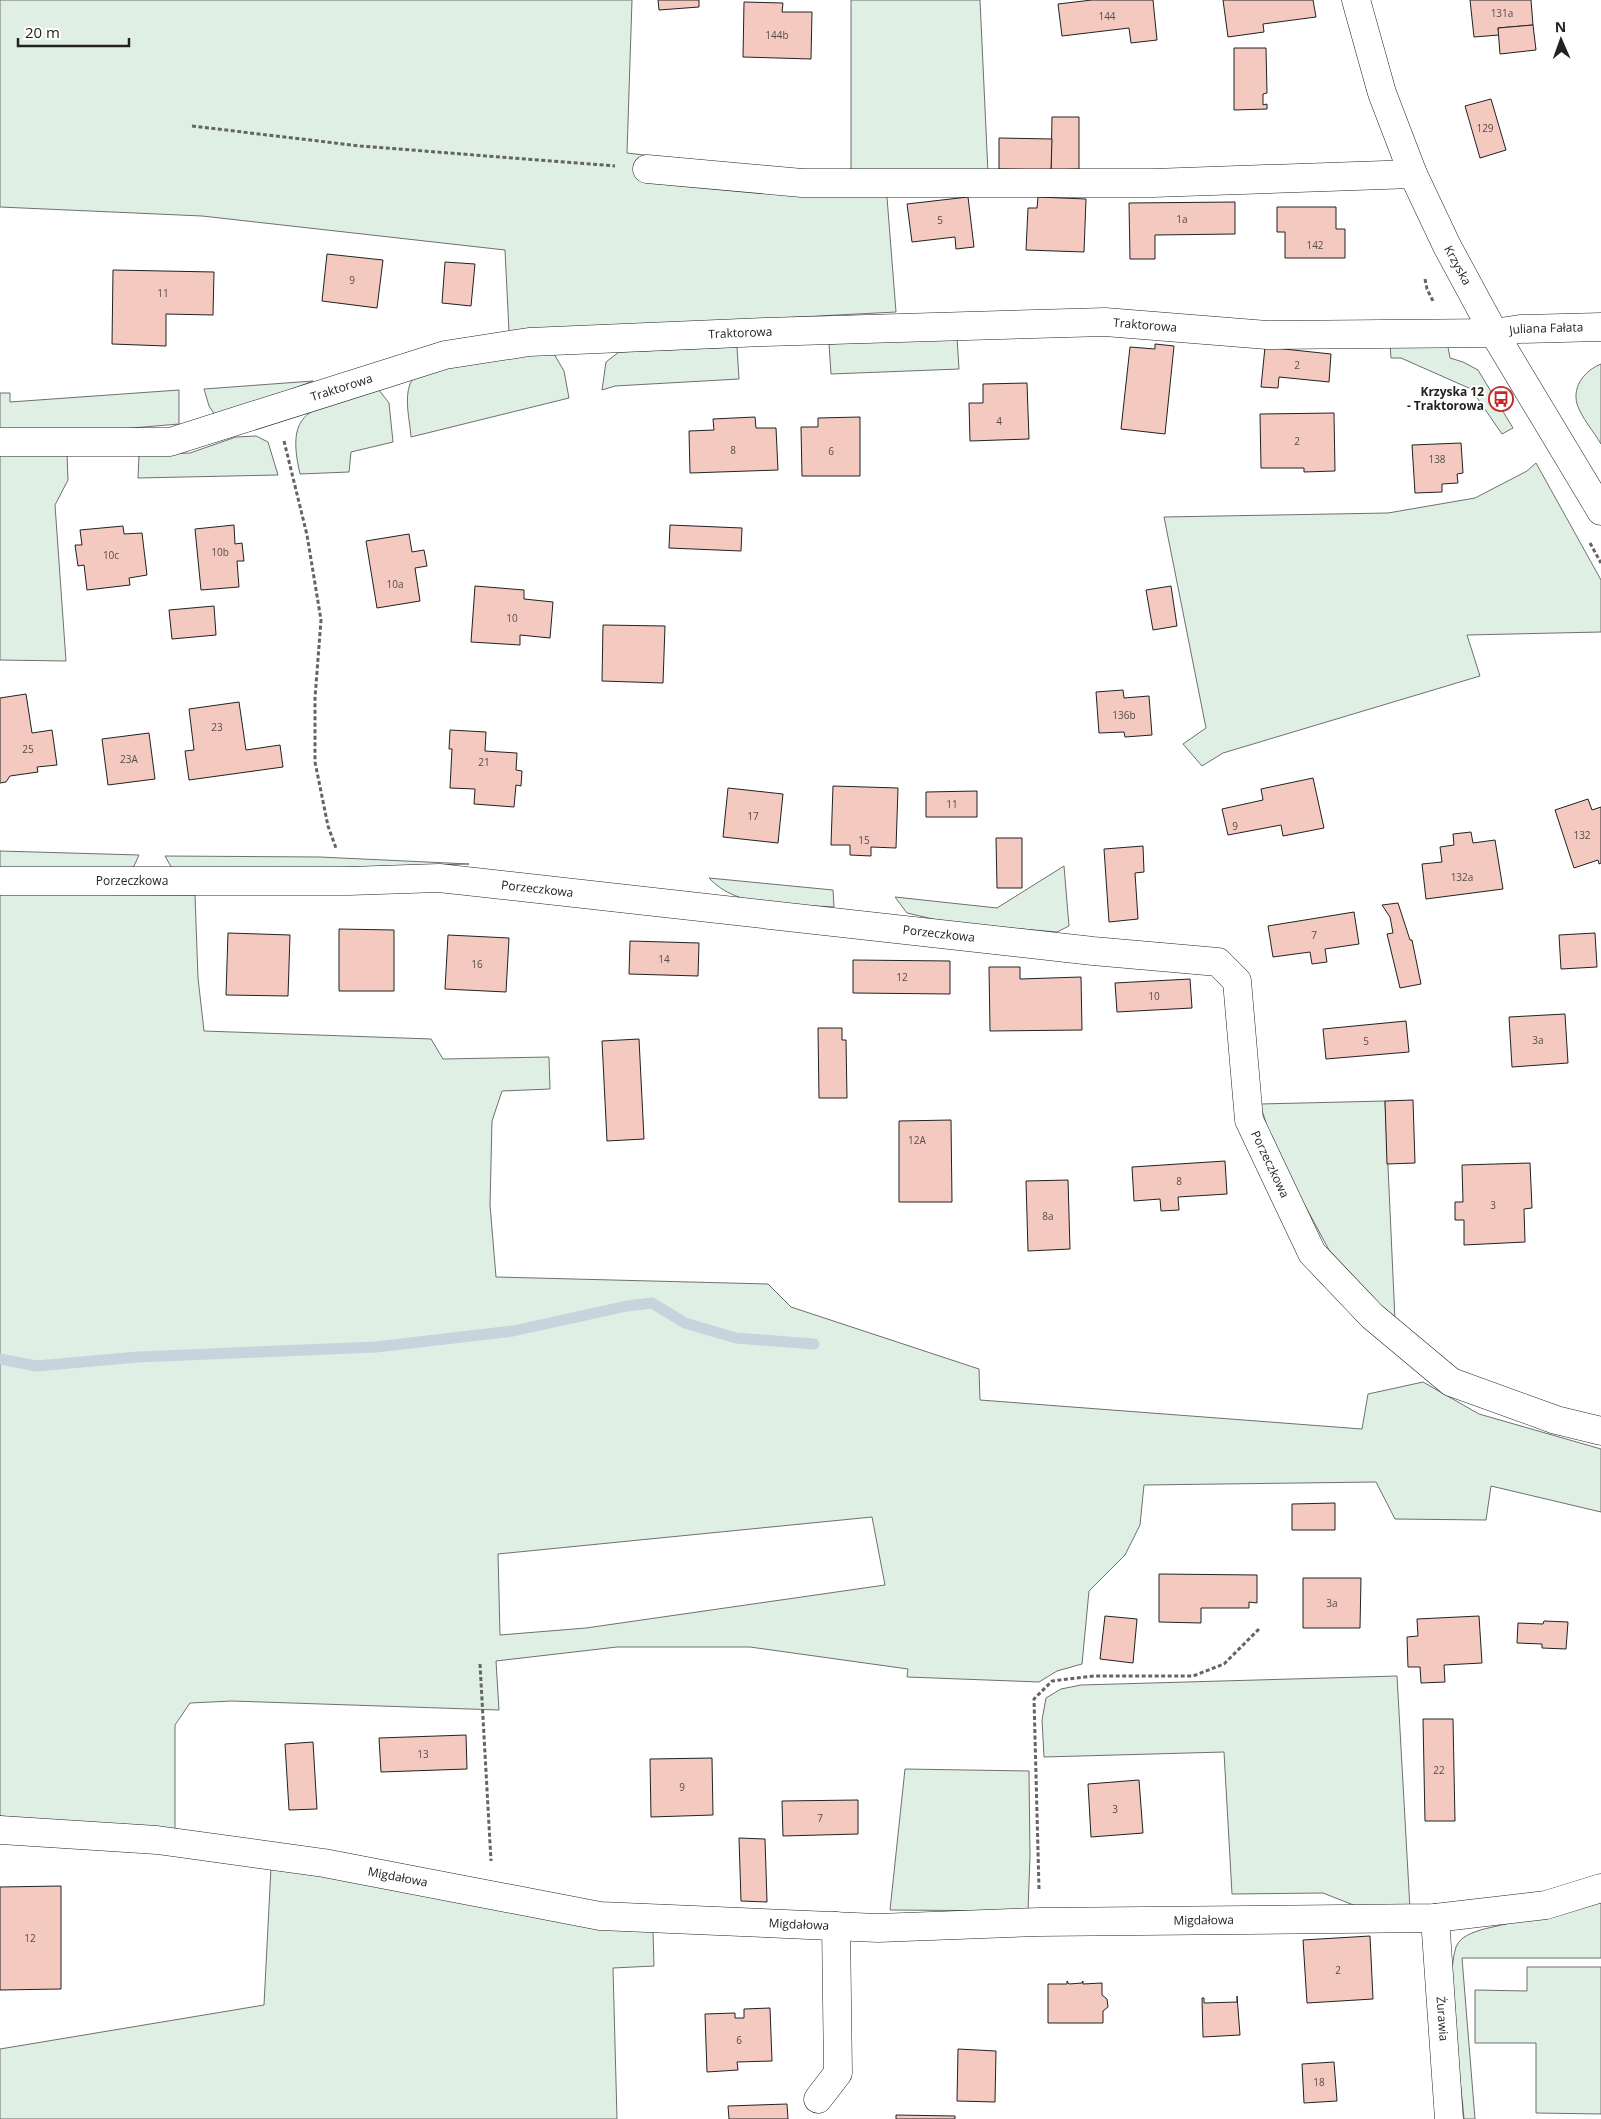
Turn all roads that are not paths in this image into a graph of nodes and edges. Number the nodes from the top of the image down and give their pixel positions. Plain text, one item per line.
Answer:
1 (1356, 0) edge
2 (647, 169) road end
3 (1414, 174) junction
4 (1601, 327) edge
5 (1494, 333) junction
6 (0, 442) edge
7 (1601, 511) edge
8 (0, 881) edge
9 (1601, 1431) edge
10 (0, 1830) edge
11 (1601, 1888) edge
12 (1435, 1918) junction
13 (836, 1926) junction
14 (818, 2100) dead end
15 (1449, 2119) edge

1 - 3 street, Krzyska
2 - 3 street
3 - 5 street, Krzyska
4 - 5 street, Juliana Fałata
5 - 6 street, Traktorowa
5 - 7 street, Krzyska
8 - 9 street, Porzeczkowa
10 - 13 street, Migdałowa
11 - 12 street, Migdałowa
12 - 13 street, Migdałowa
12 - 15 street, Żurawia
13 - 14 street

